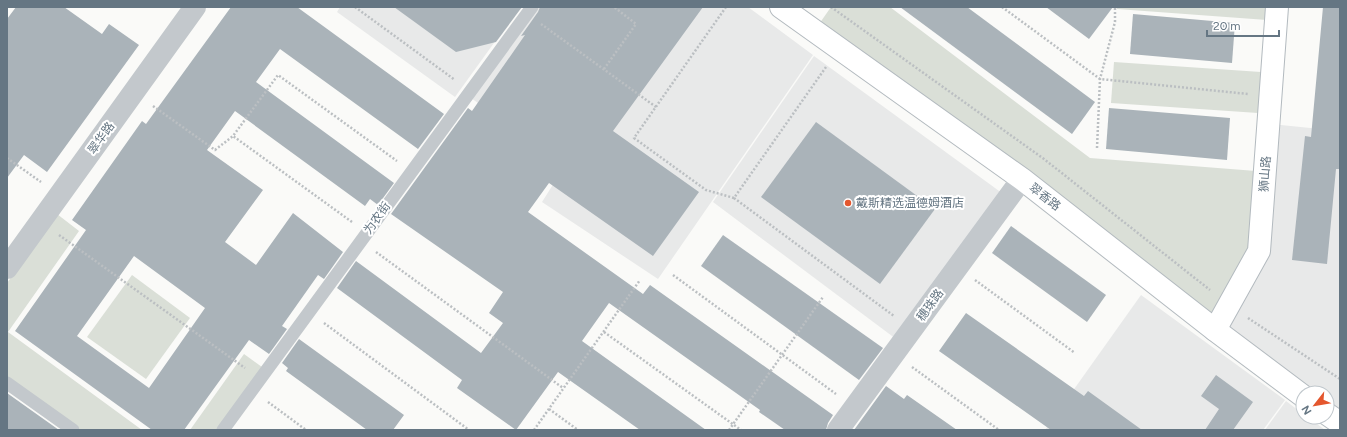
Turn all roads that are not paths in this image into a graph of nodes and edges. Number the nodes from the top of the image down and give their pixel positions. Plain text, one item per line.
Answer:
1 (195, 7) edge
2 (781, 7) edge
3 (1277, 7) edge
4 (529, 10) edge
5 (1022, 179) junction
6 (7, 268) edge
7 (1215, 330) junction
8 (7, 383) edge
9 (1295, 390) edge
10 (73, 430) edge
11 (223, 430) edge
12 (838, 430) edge

1 - 6 street, 翠华路
2 - 5 main road, 翠香路
3 - 7 main road, 狮山路
4 - 11 lane, 为农街
5 - 7 main road, 翠香路
5 - 12 street, 穗珠路
7 - 9 main road, 翠香路
8 - 10 lane

